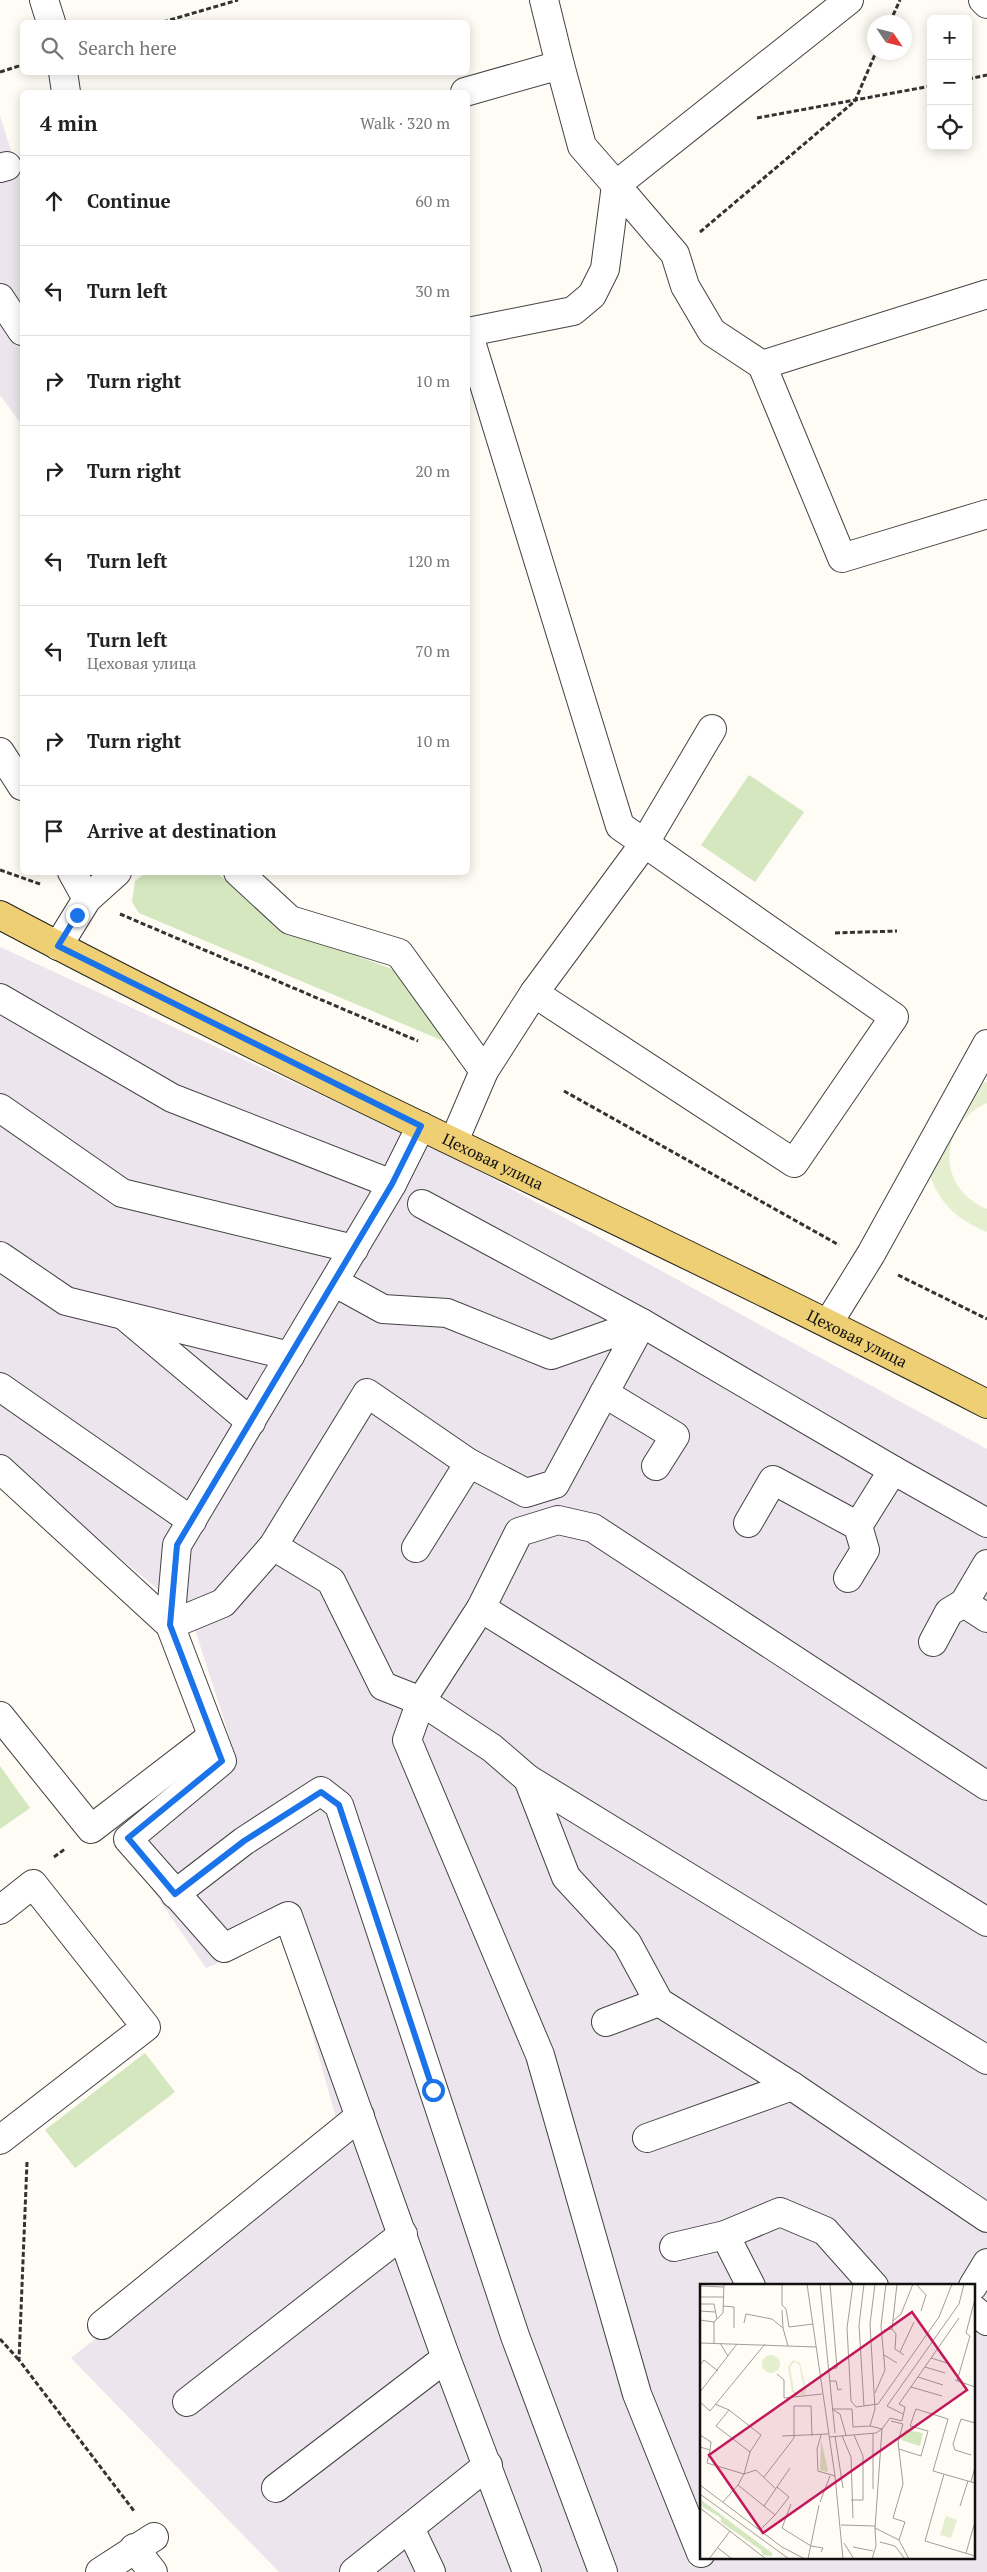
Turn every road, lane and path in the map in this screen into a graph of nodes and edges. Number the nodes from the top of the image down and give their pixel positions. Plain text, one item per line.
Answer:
1 (44, 0) edge
2 (238, 0) edge
3 (544, 0) edge
4 (849, 0) edge
5 (900, 0) edge
6 (984, 0) edge
7 (987, 4) edge
8 (893, 15) edge
9 (50, 20) edge
10 (170, 20) edge
11 (873, 60) edge
12 (20, 66) edge
13 (560, 66) junction
14 (0, 72) edge
15 (64, 75) edge
16 (987, 75) edge
17 (972, 78) edge
18 (927, 87) edge
19 (66, 90) edge
20 (470, 91) edge
21 (855, 101) junction
22 (752, 118) dead end
23 (616, 185) junction
24 (675, 254) junction
25 (987, 294) edge
26 (0, 298) edge
27 (20, 328) edge
28 (470, 332) edge
29 (470, 338) edge
30 (762, 365) junction
31 (987, 514) edge
32 (712, 729) dead end
33 (0, 752) edge
34 (20, 783) edge
35 (644, 844) junction
36 (0, 870) edge
37 (74, 875) edge
38 (114, 875) edge
39 (241, 875) edge
40 (87, 899) junction
41 (0, 915) edge
42 (58, 946) junction
43 (534, 993) junction
44 (0, 998) edge
45 (427, 1044) dead end
46 (987, 1044) edge
47 (484, 1071) junction
48 (564, 1091) dead end
49 (0, 1108) edge
50 (421, 1126) junction
51 (454, 1140) junction
52 (392, 1184) junction
53 (422, 1204) dead end
54 (354, 1249) junction
55 (0, 1256) edge
56 (867, 1260) junction
57 (334, 1282) junction
58 (122, 1314) junction
59 (987, 1319) edge
60 (829, 1322) junction
61 (642, 1323) junction
62 (290, 1356) junction
63 (0, 1387) edge
64 (604, 1393) junction
65 (987, 1404) edge
66 (251, 1422) junction
67 (469, 1463) junction
68 (656, 1466) dead end
69 (0, 1469) edge
70 (893, 1470) junction
71 (192, 1521) junction
72 (987, 1522) edge
73 (748, 1524) dead end
74 (858, 1526) junction
75 (272, 1546) junction
76 (416, 1548) dead end
77 (987, 1564) edge
78 (848, 1578) dead end
79 (964, 1603) junction
80 (481, 1608) junction
81 (987, 1618) edge
82 (170, 1625) junction
83 (933, 1642) dead end
84 (421, 1701) junction
85 (0, 1716) edge
86 (211, 1738) junction
87 (528, 1779) junction
88 (987, 1786) edge
89 (91, 1829) junction
90 (33, 1884) junction
91 (175, 1894) junction
92 (0, 1910) edge
93 (987, 1922) edge
94 (659, 2002) junction
95 (606, 2022) dead end
96 (987, 2060) edge
97 (792, 2086) junction
98 (360, 2116) junction
99 (29, 2117) junction
100 (647, 2138) dead end
101 (0, 2140) edge
102 (987, 2218) edge
103 (403, 2234) junction
104 (725, 2235) junction
105 (674, 2247) dead end
106 (987, 2263) edge
107 (750, 2284) edge
108 (872, 2284) edge
109 (973, 2284) edge
110 (974, 2310) edge
111 (987, 2321) edge
112 (102, 2325) dead end
113 (0, 2339) edge
114 (446, 2358) junction
115 (19, 2360) junction
116 (187, 2402) dead end
117 (488, 2464) junction
118 (276, 2488) dead end
119 (410, 2528) junction
120 (144, 2542) junction
121 (700, 2551) edge
122 (704, 2560) edge
123 (100, 2572) edge
124 (153, 2572) edge
125 (354, 2572) edge
126 (431, 2572) edge
127 (527, 2572) edge
128 (603, 2572) edge
129 (708, 2572) edge

1 - 9 street
2 - 10 path
3 - 13 street
4 - 23 street
5 - 8 path
6 - 7 street
11 - 21 path
12 - 14 path
13 - 20 street
13 - 23 street
15 - 19 street
16 - 17 path
18 - 21 path
21 - 22 path
21 - 24 path
23 - 24 street
23 - 28 street
24 - 30 street
25 - 30 street
26 - 27 street
29 - 35 street
30 - 31 street
32 - 35 street
33 - 34 street
35 - 43 street
35 - 43 street
36 - 40 path
37 - 40 street
38 - 40 street
39 - 47 street
40 - 42 street
40 - 45 path
41 - 42 main road, Цеховая улица
42 - 50 main road, Цеховая улица
43 - 47 street
44 - 52 street
46 - 56 street
47 - 51 street
48 - 56 path
49 - 54 street
50 - 51 main road, Цеховая улица
50 - 52 street
51 - 60 main road, Цеховая улица
52 - 54 street
53 - 61 street
54 - 57 street
55 - 58 street
56 - 59 path
56 - 60 street
57 - 61 street
57 - 62 street
58 - 62 street
58 - 66 street
60 - 65 main road, Цеховая улица
61 - 64 street
61 - 70 street
62 - 66 street
63 - 71 street
64 - 67 street
64 - 68 street
66 - 71 street
67 - 75 street
67 - 76 street
69 - 82 street
70 - 72 street
70 - 74 street
71 - 82 street
73 - 74 street
74 - 78 street
75 - 82 street
75 - 84 street
77 - 79 street
79 - 81 street
79 - 83 street
80 - 84 street
80 - 88 street
80 - 93 street
82 - 86 street
84 - 87 street
84 - 121 street
85 - 89 street
86 - 89 street
86 - 91 street
87 - 94 street
87 - 96 street
89 - 90 path
90 - 92 street
90 - 99 street
91 - 98 street
91 - 128 street
94 - 95 street
94 - 97 street
97 - 100 street
97 - 102 street
98 - 103 street
98 - 112 street
99 - 101 street
99 - 115 path
103 - 114 street
103 - 116 street
104 - 105 street
104 - 107 street
104 - 108 street
106 - 109 street
110 - 111 street
113 - 115 path
114 - 117 street
114 - 118 street
115 - 120 path
117 - 119 street
117 - 127 street
119 - 125 street
119 - 126 street
120 - 123 street
120 - 124 street
122 - 129 street

